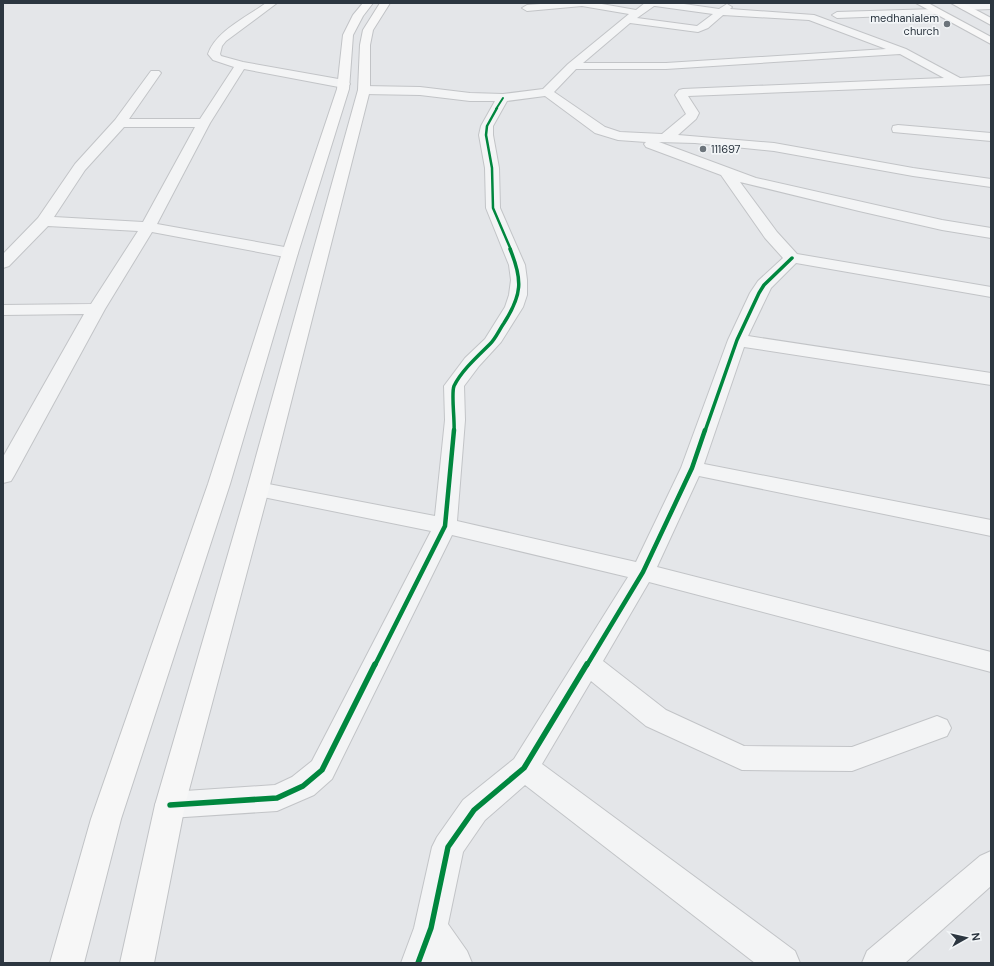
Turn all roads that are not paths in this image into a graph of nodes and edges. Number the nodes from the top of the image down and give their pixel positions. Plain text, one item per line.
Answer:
1 (272, 3) edge
2 (368, 3) edge
3 (385, 3) edge
4 (651, 3) edge
5 (656, 3) edge
6 (731, 3) edge
7 (921, 3) edge
8 (580, 4) edge
9 (960, 5) edge
10 (991, 6) edge
11 (527, 8) dead end
12 (801, 8) dead end
13 (722, 12) junction
14 (936, 12) junction
15 (638, 13) junction
16 (837, 15) dead end
17 (810, 17) junction
18 (627, 20) junction
19 (991, 22) edge
20 (991, 41) edge
21 (902, 51) junction
22 (241, 65) junction
23 (572, 66) junction
24 (155, 73) dead end
25 (991, 80) edge
26 (957, 81) junction
27 (354, 87) junction
28 (547, 92) junction
29 (503, 98) junction
30 (120, 123) junction
31 (204, 123) junction
32 (898, 129) dead end
33 (991, 137) edge
34 (637, 138) junction
35 (665, 139) junction
36 (726, 172) junction
37 (991, 183) edge
38 (44, 221) junction
39 (148, 227) junction
40 (991, 233) edge
41 (290, 253) junction
42 (792, 258) junction
43 (3, 263) edge
44 (991, 292) edge
45 (96, 309) junction
46 (3, 310) edge
47 (738, 340) junction
48 (991, 379) edge
49 (692, 468) junction
50 (3, 476) edge
51 (258, 489) junction
52 (446, 526) junction
53 (991, 528) edge
54 (643, 572) junction
55 (991, 662) edge
56 (587, 663) junction
57 (937, 728) dead end
58 (524, 768) junction
59 (170, 805) junction
60 (991, 866) edge
61 (431, 928) junction
62 (67, 963) edge
63 (137, 963) edge
64 (418, 963) edge
65 (455, 963) edge
66 (783, 963) edge
67 (879, 963) edge

1 - 22 street
2 - 27 main road
3 - 27 main road
4 - 15 street
5 - 13 street
6 - 13 street
7 - 14 main road
8 - 11 street
8 - 15 street
9 - 10 street
9 - 19 main road
12 - 17 street
13 - 17 street
13 - 18 street
14 - 16 street
14 - 20 main road
15 - 18 street
17 - 21 street
18 - 23 street
21 - 23 street
21 - 26 street
22 - 27 street
22 - 31 street
23 - 28 street
24 - 30 street
25 - 26 street
26 - 35 street
27 - 29 street
27 - 41 main road
27 - 51 main road
28 - 29 street
28 - 34 street
29 - 52 street
30 - 31 street
30 - 38 street
31 - 39 street
32 - 33 street
34 - 35 street
34 - 36 street
35 - 37 street
36 - 40 street
36 - 42 street
38 - 39 street
38 - 43 street
39 - 41 street
39 - 45 street
41 - 62 main road
42 - 44 street
42 - 47 street
45 - 46 street
45 - 50 street
47 - 48 street
47 - 49 street
49 - 53 street
49 - 54 street
51 - 52 street
51 - 59 main road
52 - 54 street
52 - 59 street
54 - 55 street
54 - 56 street
56 - 57 street
56 - 58 street
58 - 61 street
58 - 66 street
59 - 63 main road
60 - 67 street
61 - 64 street
61 - 65 street

